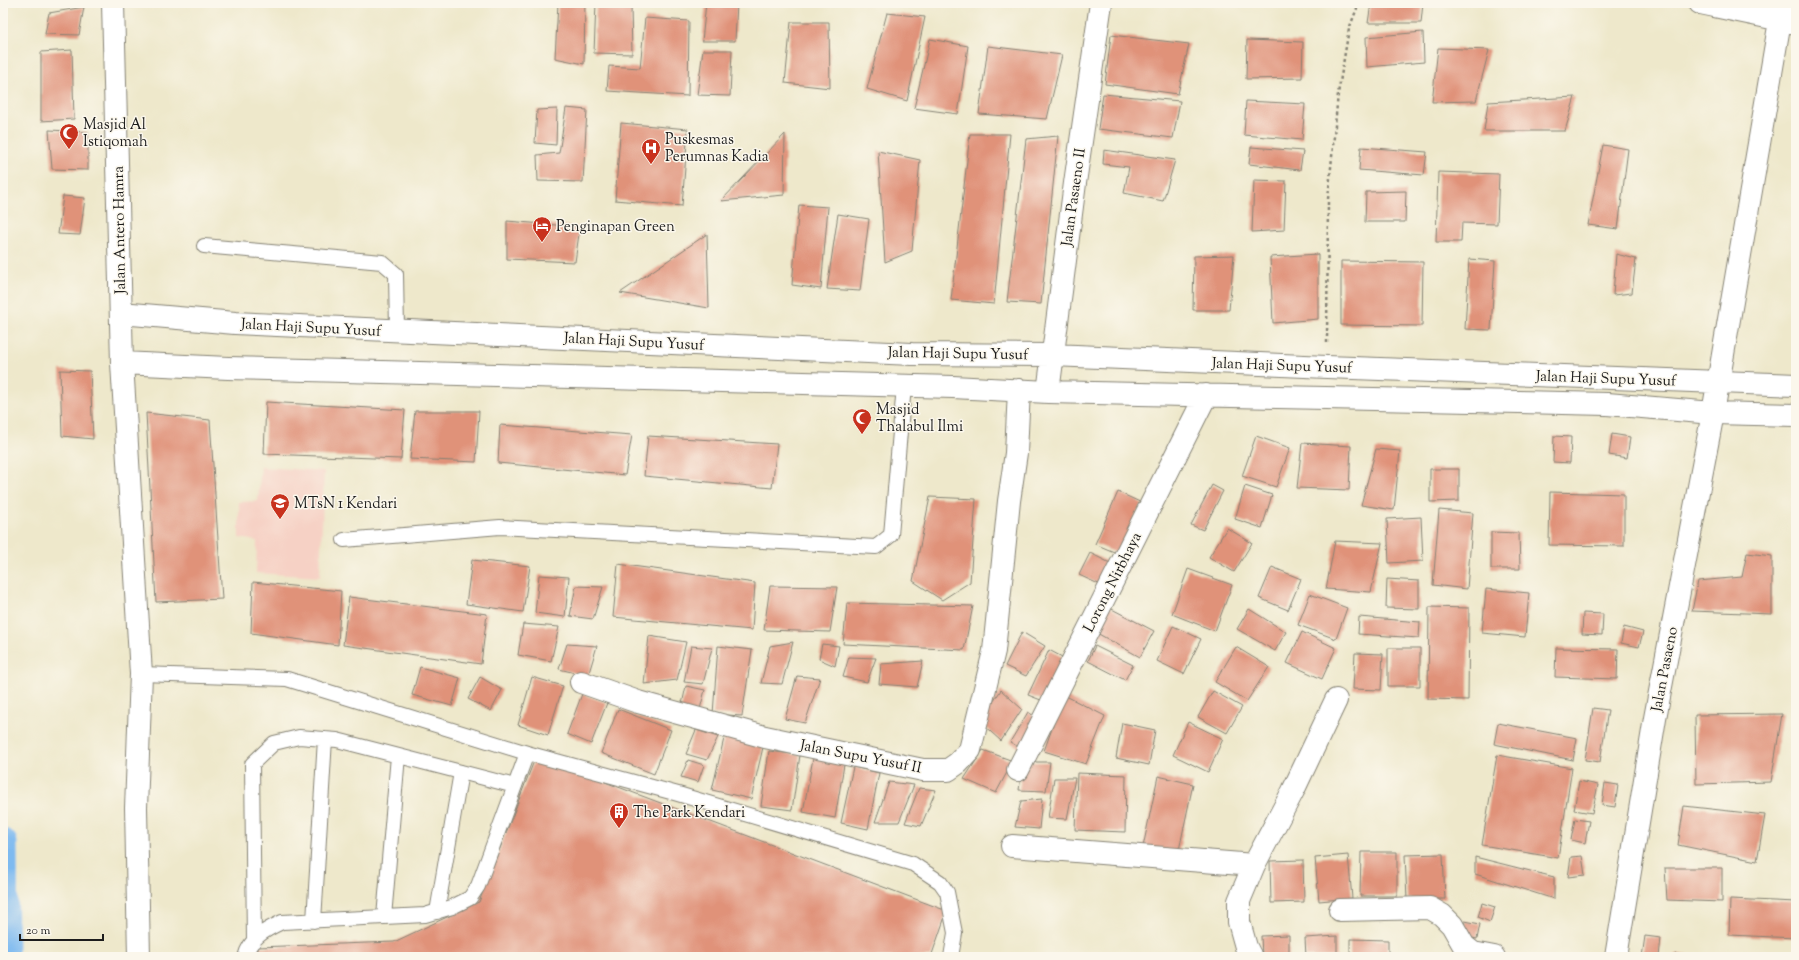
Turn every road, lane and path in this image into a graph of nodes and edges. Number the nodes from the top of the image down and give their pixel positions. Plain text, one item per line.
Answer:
1 (113, 3) edge
2 (1101, 3) edge
3 (1359, 3) edge
4 (1700, 3) edge
5 (1786, 15) edge
6 (204, 246) dead end
7 (121, 313) junction
8 (397, 331) junction
9 (1053, 355) junction
10 (122, 362) junction
11 (1327, 367) junction
12 (1718, 382) junction
13 (1796, 384) edge
14 (904, 386) junction
15 (1019, 390) junction
16 (1048, 392) junction
17 (1206, 395) junction
18 (1712, 413) junction
19 (1796, 415) edge
20 (344, 540) dead end
21 (141, 674) junction
22 (581, 682) dead end
23 (1336, 700) dead end
24 (325, 739) junction
25 (527, 753) junction
26 (398, 756) junction
27 (1018, 770) dead end
28 (461, 772) junction
29 (515, 786) junction
30 (1012, 846) dead end
31 (1254, 865) junction
32 (1340, 910) dead end
33 (437, 912) junction
34 (384, 917) junction
35 (314, 921) junction
36 (254, 941) junction
37 (139, 957) edge
38 (245, 957) edge
39 (951, 957) edge
40 (1251, 957) edge
41 (1494, 957) edge
42 (1616, 957) edge

1 - 7 street, Jalan Antero Hamra
2 - 9 street, Jalan Pasaeno II
3 - 11 path
4 - 5 street
5 - 12 street, Jalan Pasaeno
6 - 8 lane
7 - 8 street, Jalan Haji Supu Yusuf
7 - 10 street, Jalan Antero Hamra
8 - 9 street, Jalan Haji Supu Yusuf
9 - 11 street, Jalan Haji Supu Yusuf
9 - 16 street, Jalan Pasaeno II
10 - 14 street, Jalan Haji Supu Yusuf
10 - 21 street, Jalan Antero Hamra
11 - 12 street, Jalan Haji Supu Yusuf
12 - 13 street, Jalan Haji Supu Yusuf
12 - 18 street, Jalan Pasaeno
14 - 15 street, Jalan Haji Supu Yusuf
14 - 20 lane
15 - 16 street, Jalan Haji Supu Yusuf
15 - 22 street, Jalan Supu Yusuf II
16 - 17 street, Jalan Haji Supu Yusuf
17 - 18 street, Jalan Haji Supu Yusuf
17 - 27 street, Lorong Nirbhaya
18 - 19 street, Jalan Haji Supu Yusuf
18 - 42 street, Jalan Pasaeno
21 - 25 lane
21 - 37 street, Jalan Antero Hamra
23 - 31 street
24 - 26 lane
24 - 35 lane
24 - 36 lane
25 - 29 lane
25 - 39 lane
26 - 28 lane
26 - 34 lane
28 - 29 lane
28 - 33 lane
29 - 33 lane
30 - 31 street
31 - 40 street
32 - 41 street
33 - 34 lane
34 - 35 lane
35 - 36 lane
36 - 38 lane

